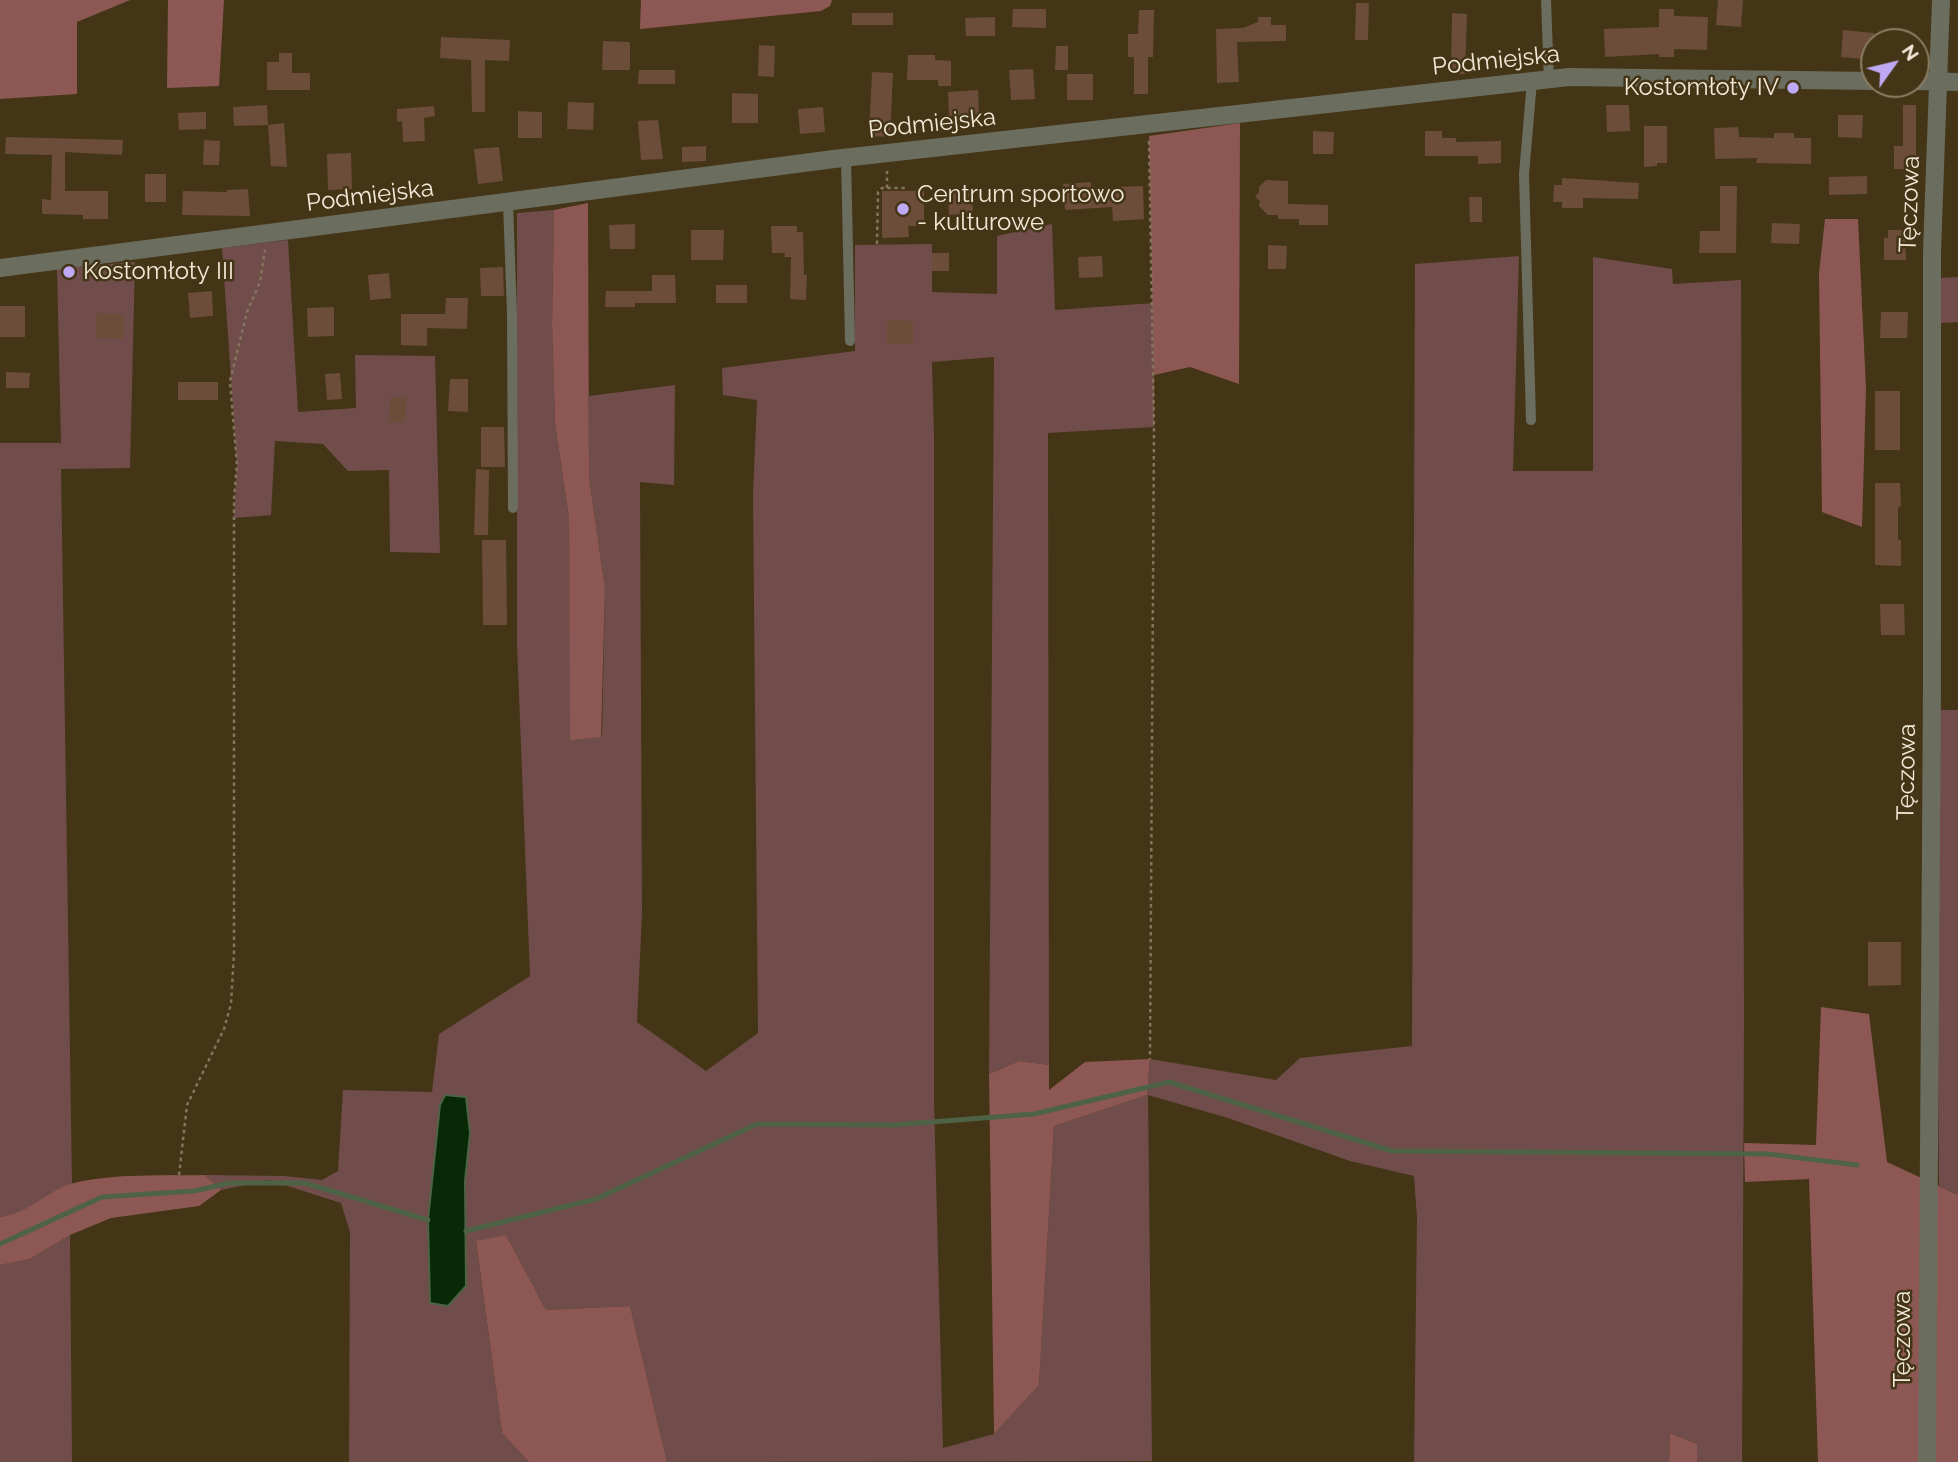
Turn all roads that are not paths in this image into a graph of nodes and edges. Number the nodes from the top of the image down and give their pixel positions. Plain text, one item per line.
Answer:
1 (1546, 0) edge
2 (1941, 0) edge
3 (1540, 80) junction
4 (1860, 80) edge
5 (1930, 82) edge
6 (1939, 82) junction
7 (1958, 82) edge
8 (846, 158) junction
9 (508, 203) junction
10 (0, 268) edge
11 (850, 341) dead end
12 (1531, 420) dead end
13 (513, 508) dead end
14 (1927, 1462) edge

1 - 3 lane
2 - 6 street, Tęczowa
3 - 4 street, Podmiejska
3 - 8 street, Podmiejska
3 - 12 lane
5 - 6 street
6 - 7 street
6 - 14 street, Tęczowa
8 - 9 street, Podmiejska
8 - 11 lane
9 - 10 street, Podmiejska
9 - 13 lane

